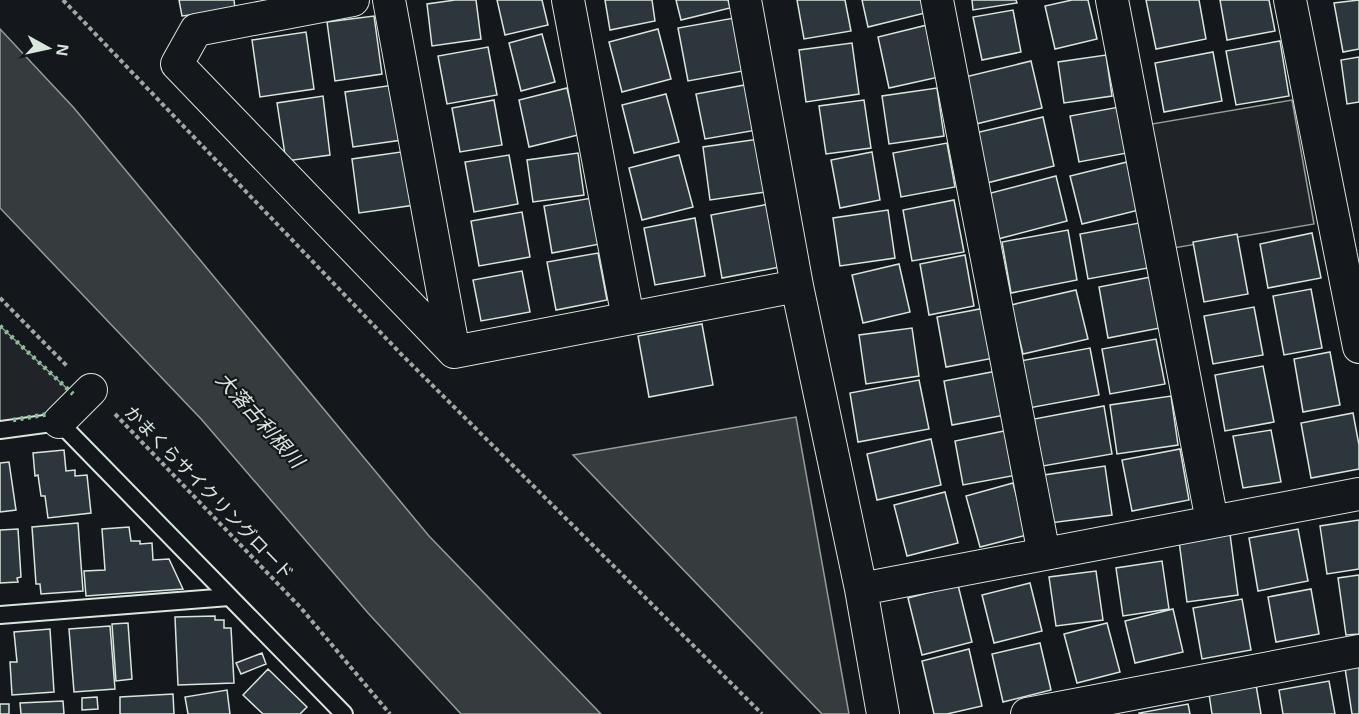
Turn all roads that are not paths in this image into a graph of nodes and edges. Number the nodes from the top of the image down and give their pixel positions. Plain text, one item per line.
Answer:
1 (353, 0) edge
2 (389, 0) edge
3 (568, 0) edge
4 (745, 0) edge
5 (937, 0) edge
6 (1112, 0) edge
7 (1290, 0) edge
8 (797, 286) junction
9 (628, 318) junction
10 (1359, 347) edge
11 (454, 352) junction
12 (91, 390) road end
13 (59, 422) junction
14 (0, 430) edge
15 (1359, 494) edge
16 (1212, 521) junction
17 (1044, 554) junction
18 (861, 589) junction
19 (229, 597) junction
20 (0, 615) edge
21 (1359, 651) edge
22 (344, 714) edge
23 (883, 714) edge
24 (1027, 714) edge

1 - 11 street
2 - 11 street
3 - 9 street
4 - 8 street
5 - 17 street
6 - 16 street
7 - 10 street
8 - 9 street
8 - 18 street
9 - 11 street
12 - 13 street
13 - 14 lane
13 - 19 lane
15 - 16 street
16 - 17 street
17 - 18 street
18 - 23 street
19 - 20 lane
19 - 22 lane
21 - 24 street

